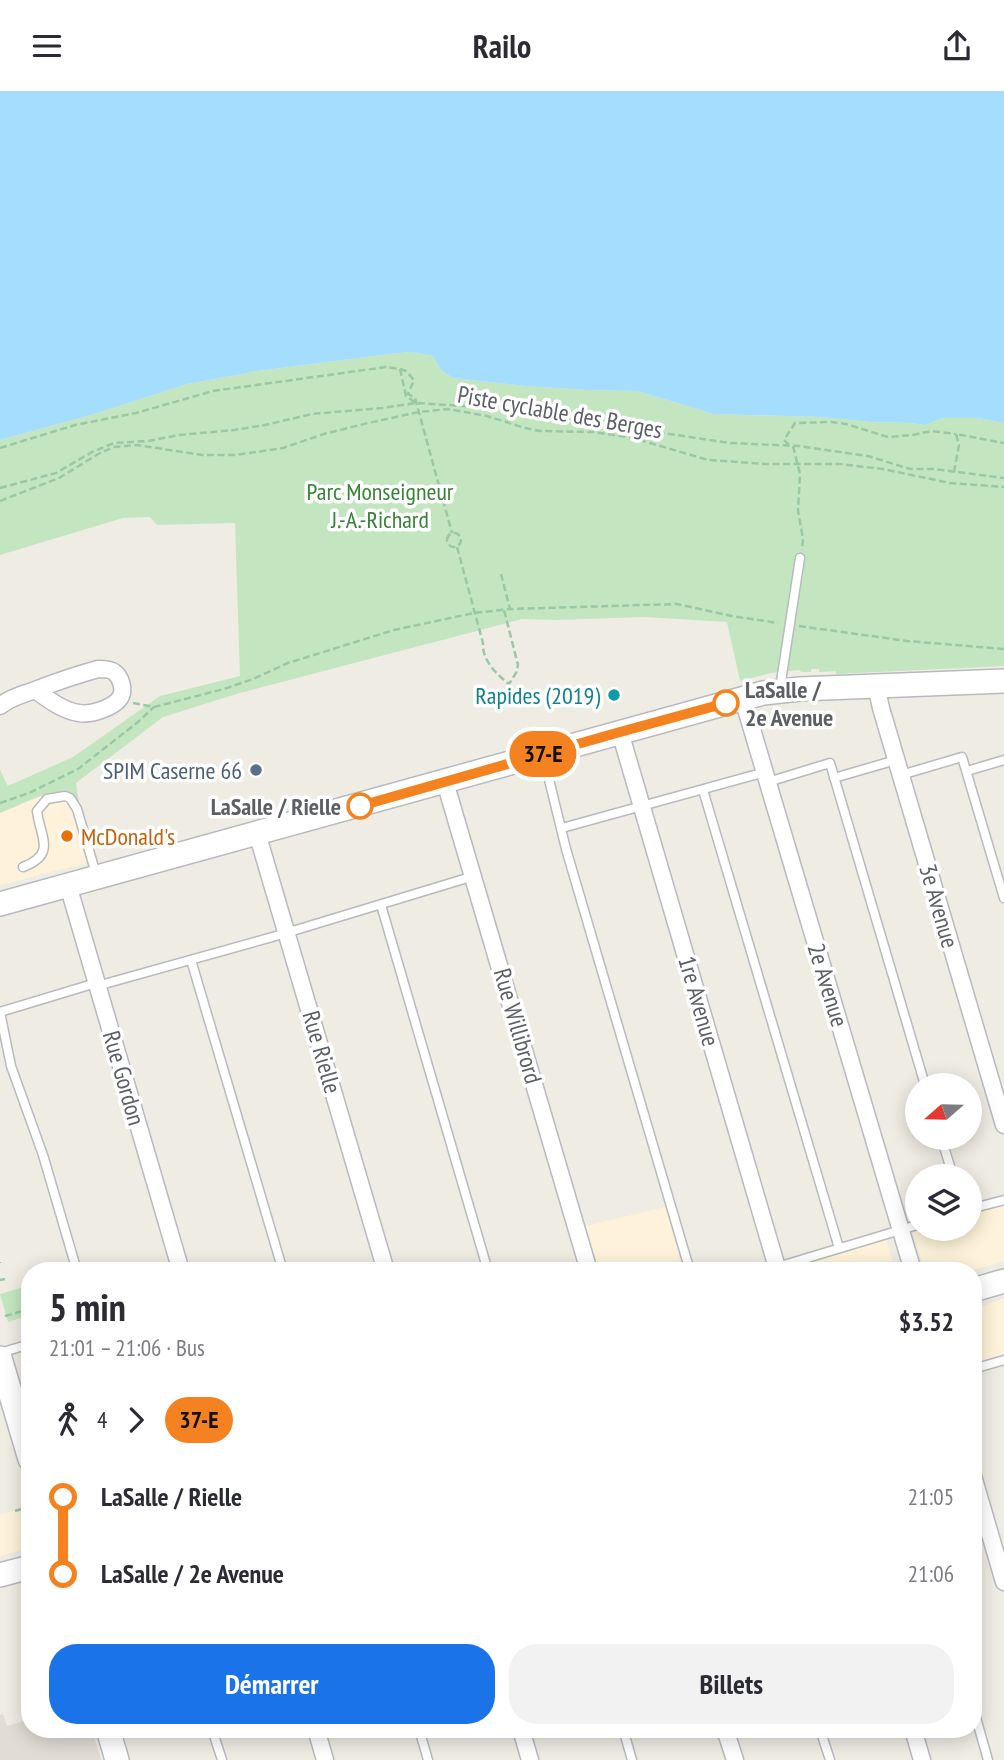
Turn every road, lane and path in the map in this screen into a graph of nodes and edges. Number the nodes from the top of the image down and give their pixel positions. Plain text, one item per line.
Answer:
1 (400, 369) junction
2 (416, 403) junction
3 (419, 412) junction
4 (956, 434) junction
5 (1004, 443) edge
6 (791, 446) junction
7 (0, 448) edge
8 (797, 463) junction
9 (954, 472) junction
10 (1004, 478) edge
11 (1004, 487) edge
12 (0, 488) edge
13 (0, 501) edge
14 (452, 533) junction
15 (803, 539) dead end
16 (457, 547) junction
17 (800, 558) dead end
18 (502, 573) dead end
19 (510, 609) junction
20 (504, 610) junction
21 (474, 613) junction
22 (790, 625) junction
23 (1004, 649) edge
24 (1004, 681) edge
25 (876, 686) junction
26 (35, 690) junction
27 (780, 691) junction
28 (120, 698) junction
29 (743, 699) junction
30 (0, 706) edge
31 (154, 707) junction
32 (620, 732) junction
33 (542, 754) junction
34 (1004, 760) edge
35 (898, 767) junction
36 (967, 771) junction
37 (767, 777) junction
38 (834, 778) junction
39 (445, 782) junction
40 (703, 790) junction
41 (0, 803) edge
42 (642, 806) junction
43 (562, 828) junction
44 (257, 833) junction
45 (23, 867) dead end
46 (474, 876) junction
47 (97, 877) junction
48 (68, 885) junction
49 (1004, 898) edge
50 (0, 904) edge
51 (381, 905) junction
52 (286, 932) junction
53 (191, 960) junction
54 (97, 985) junction
55 (0, 1012) edge
56 (921, 1073) edge
57 (1004, 1125) edge
58 (1004, 1200) edge
59 (982, 1206) edge
60 (905, 1214) edge
61 (905, 1228) edge
62 (910, 1241) edge
63 (839, 1248) junction
64 (74, 1262) edge
65 (178, 1262) edge
66 (280, 1262) edge
67 (383, 1262) edge
68 (485, 1262) edge
69 (586, 1262) edge
70 (687, 1262) edge
71 (771, 1262) edge
72 (795, 1262) edge
73 (912, 1262) edge
74 (5, 1279) dead end
75 (0, 1280) edge
76 (1004, 1281) edge
77 (982, 1287) edge
78 (21, 1312) edge
79 (5, 1316) dead end
80 (21, 1347) edge
81 (0, 1355) edge
82 (1004, 1360) edge
83 (982, 1366) edge
84 (21, 1428) edge
85 (982, 1507) edge
86 (21, 1509) edge
87 (15, 1511) dead end
88 (21, 1569) edge
89 (0, 1575) edge
90 (1004, 1582) edge
91 (111, 1738) edge
92 (215, 1738) edge
93 (319, 1738) edge
94 (422, 1738) edge
95 (524, 1738) edge
96 (626, 1738) edge
97 (728, 1738) edge
98 (823, 1738) edge
99 (916, 1738) edge
100 (982, 1738) edge
101 (117, 1760) edge
102 (222, 1760) edge
103 (325, 1760) edge
104 (428, 1760) edge
105 (530, 1760) edge
106 (632, 1760) edge
107 (735, 1760) edge
108 (830, 1760) edge
109 (922, 1760) edge
110 (988, 1760) edge

1 - 2 path
1 - 2 path
1 - 7 path
2 - 3 path
2 - 6 path
2 - 12 path
3 - 8 path, Piste cyclable des Berges
3 - 13 path, Piste cyclable des Berges
3 - 14 path
4 - 5 path
4 - 6 path
4 - 9 path
6 - 8 path
6 - 9 path
8 - 11 path, Piste cyclable des Berges
8 - 15 path
9 - 10 path
14 - 16 path
14 - 16 path
16 - 21 path
17 - 22 lane
18 - 19 path
19 - 20 path
19 - 22 path
20 - 21 path
20 - 21 path
21 - 31 path
22 - 23 path
22 - 27 lane
24 - 25 main road
25 - 27 main road
25 - 35 street, 3e Avenue
26 - 28 street
26 - 28 street
26 - 30 street
27 - 29 main road
28 - 31 path
29 - 32 main road
29 - 37 street, 2e Avenue
31 - 41 path
32 - 33 main road
32 - 42 street, 1re Avenue
33 - 39 main road
33 - 43 lane
34 - 36 lane
35 - 36 lane
35 - 38 lane
35 - 57 street, 3e Avenue
36 - 49 lane
37 - 38 lane
37 - 40 lane
37 - 60 street, 2e Avenue
38 - 56 lane
39 - 44 main road
39 - 46 street, Rue Willibrord
40 - 42 lane
40 - 63 lane
42 - 43 lane
42 - 71 street, 1re Avenue
43 - 70 lane
44 - 47 main road
44 - 52 street, Rue Rielle
45 - 47 lane
46 - 51 lane
46 - 69 street, Rue Willibrord
47 - 48 main road
48 - 50 main road
48 - 54 street, Rue Gordon
51 - 52 lane
51 - 68 lane
52 - 53 lane
52 - 67 street, Rue Rielle
53 - 54 lane
53 - 66 lane
54 - 55 lane
54 - 65 street, Rue Gordon
55 - 64 lane
58 - 59 lane
61 - 63 lane
62 - 73 street, 2e Avenue
63 - 72 lane
74 - 75 path
76 - 77 main road
78 - 79 path
80 - 81 lane
81 - 84 main road
82 - 83 lane
85 - 90 street
86 - 87 path
88 - 89 main road
91 - 101 main road
92 - 102 lane
93 - 103 street
94 - 104 lane
95 - 105 street
96 - 106 lane
97 - 107 street
98 - 108 lane
99 - 109 street
100 - 110 lane

